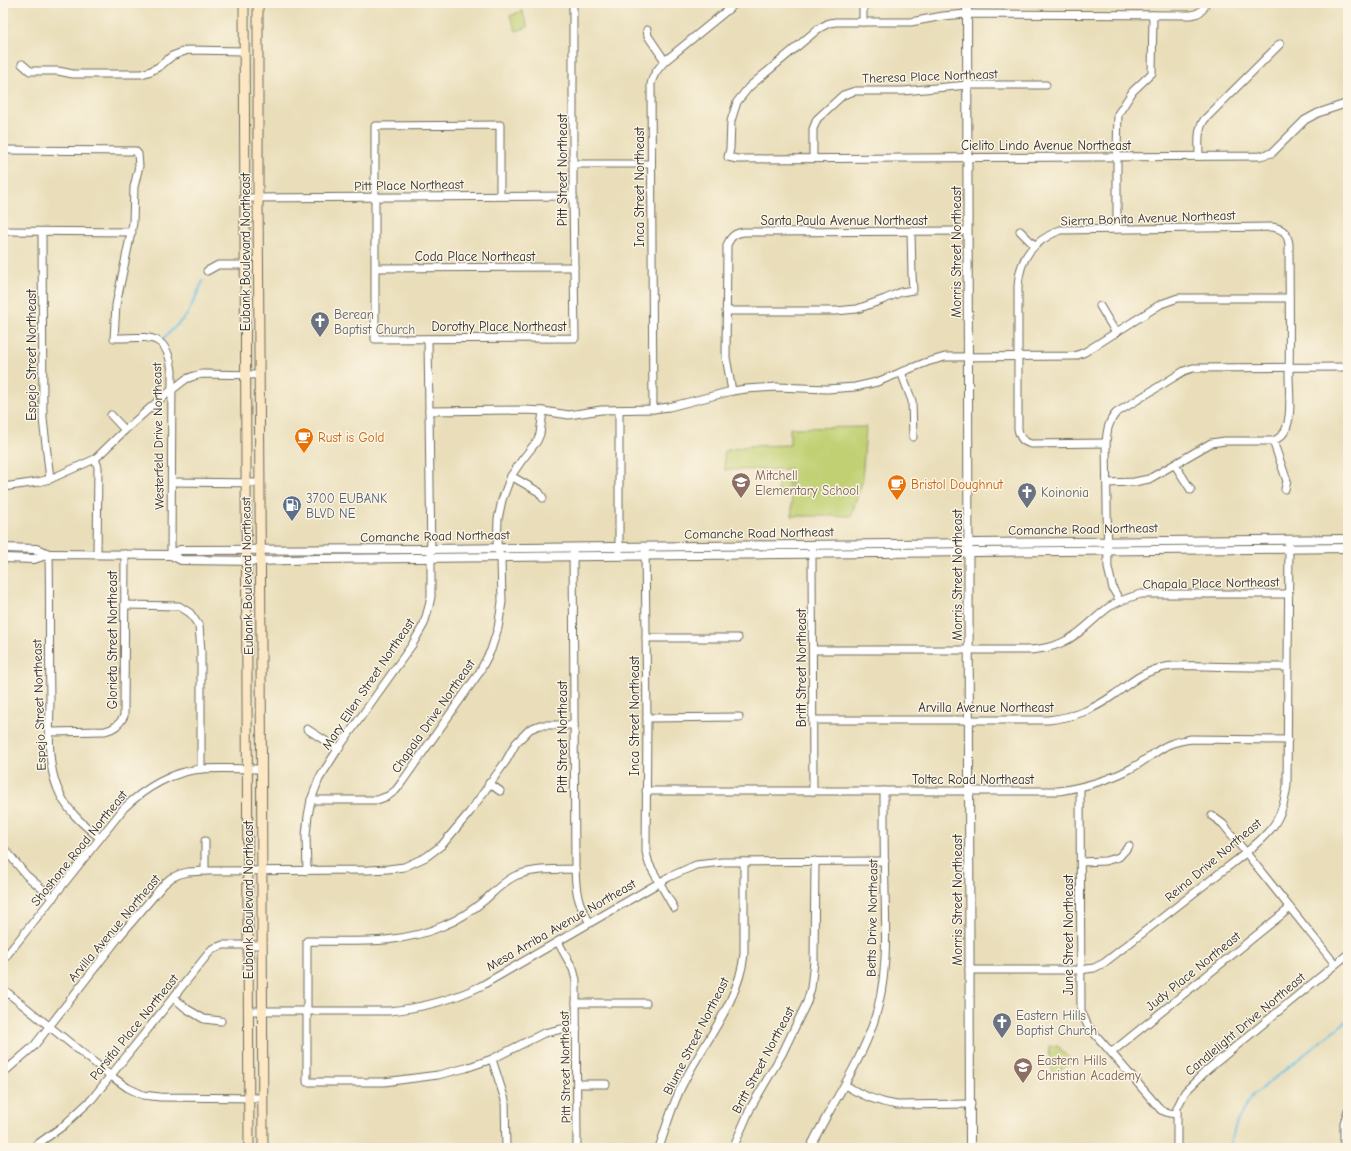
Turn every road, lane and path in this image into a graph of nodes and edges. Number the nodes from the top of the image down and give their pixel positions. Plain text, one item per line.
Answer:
1 (244, 3) edge
2 (258, 3) edge
3 (573, 3) edge
4 (736, 3) edge
5 (863, 3) edge
6 (967, 3) edge
7 (1205, 3) edge
8 (966, 14) junction
9 (1153, 14) junction
10 (863, 22) junction
11 (647, 30) dead end
12 (1280, 44) dead end
13 (244, 51) junction
14 (665, 61) junction
15 (22, 64) dead end
16 (968, 85) junction
17 (1046, 86) dead end
18 (1348, 103) edge
19 (3, 150) edge
20 (1199, 156) junction
21 (967, 157) junction
22 (1117, 157) junction
23 (814, 158) junction
24 (574, 164) junction
25 (651, 164) junction
26 (500, 196) junction
27 (573, 196) junction
28 (245, 198) junction
29 (258, 198) junction
30 (375, 198) junction
31 (1117, 228) junction
32 (3, 231) edge
33 (911, 231) junction
34 (967, 231) junction
35 (1020, 231) dead end
36 (42, 232) junction
37 (132, 232) junction
38 (1034, 246) junction
39 (245, 265) junction
40 (574, 267) junction
41 (376, 268) junction
42 (207, 271) dead end
43 (1289, 298) junction
44 (1100, 306) dead end
45 (726, 311) junction
46 (1116, 332) junction
47 (575, 338) joint
48 (428, 339) junction
49 (1018, 356) junction
50 (969, 357) junction
51 (1289, 367) junction
52 (1348, 367) edge
53 (902, 372) junction
54 (246, 375) junction
55 (259, 375) junction
56 (172, 389) junction
57 (732, 391) junction
58 (653, 409) junction
59 (619, 410) junction
60 (429, 411) junction
61 (543, 411) junction
62 (111, 415) dead end
63 (125, 430) junction
64 (913, 437) dead end
65 (1273, 441) junction
66 (1106, 444) junction
67 (95, 459) junction
68 (1175, 465) junction
69 (512, 476) junction
70 (50, 479) junction
71 (172, 482) junction
72 (246, 483) junction
73 (260, 483) junction
74 (1107, 483) junction
75 (3, 487) edge
76 (1285, 489) dead end
77 (1191, 490) dead end
78 (543, 498) dead end
79 (1289, 539) junction
80 (1348, 539) edge
81 (1107, 541) junction
82 (969, 542) junction
83 (813, 545) junction
84 (619, 547) junction
85 (645, 547) junction
86 (3, 548) edge
87 (496, 548) junction
88 (573, 548) junction
89 (1348, 548) edge
90 (430, 549) junction
91 (246, 550) junction
92 (260, 550) junction
93 (1107, 550) junction
94 (1289, 550) junction
95 (969, 552) junction
96 (49, 554) junction
97 (97, 554) junction
98 (125, 554) junction
99 (812, 554) junction
100 (171, 555) junction
101 (619, 556) junction
102 (645, 556) junction
103 (572, 557) junction
104 (3, 558) edge
105 (431, 558) junction
106 (501, 558) junction
107 (246, 560) junction
108 (260, 561) junction
109 (1289, 594) junction
110 (1120, 601) junction
111 (125, 606) junction
112 (646, 638) junction
113 (738, 638) dead end
114 (813, 650) junction
115 (969, 650) junction
116 (1288, 667) junction
117 (739, 717) dead end
118 (647, 718) junction
119 (814, 720) junction
120 (969, 720) junction
121 (574, 725) junction
122 (307, 729) dead end
123 (50, 732) junction
124 (1288, 740) junction
125 (338, 749) junction
126 (202, 769) junction
127 (248, 769) junction
128 (261, 769) junction
129 (489, 783) junction
130 (1080, 788) junction
131 (500, 790) dead end
132 (646, 791) junction
133 (813, 791) junction
134 (884, 791) junction
135 (969, 791) junction
136 (311, 800) junction
137 (1212, 816) dead end
138 (100, 838) junction
139 (205, 841) dead end
140 (1129, 846) dead end
141 (3, 847) edge
142 (1245, 852) junction
143 (815, 861) junction
144 (885, 861) junction
145 (744, 862) junction
146 (1081, 862) junction
147 (575, 869) junction
148 (205, 870) junction
149 (248, 871) junction
150 (261, 871) junction
151 (307, 871) junction
152 (659, 882) junction
153 (53, 898) junction
154 (674, 908) dead end
155 (1290, 908) junction
156 (590, 923) junction
157 (558, 942) junction
158 (248, 944) junction
159 (262, 944) junction
160 (1348, 954) edge
161 (3, 960) edge
162 (1335, 964) junction
163 (969, 970) junction
164 (1080, 970) junction
165 (3, 989) edge
166 (174, 998) junction
167 (576, 1003) junction
168 (646, 1003) dead end
169 (248, 1011) junction
170 (262, 1012) junction
171 (308, 1012) junction
172 (221, 1020) dead end
173 (49, 1027) junction
174 (577, 1029) junction
175 (1112, 1052) junction
176 (492, 1059) junction
177 (3, 1073) edge
178 (111, 1076) junction
179 (577, 1084) junction
180 (606, 1084) dead end
181 (845, 1085) junction
182 (249, 1098) junction
183 (262, 1098) junction
184 (970, 1104) junction
185 (1348, 1110) edge
186 (1177, 1114) junction
187 (32, 1148) edge
188 (249, 1148) edge
189 (263, 1148) edge
190 (506, 1148) edge
191 (577, 1148) edge
192 (659, 1148) edge
193 (733, 1148) edge
194 (810, 1148) edge
195 (970, 1148) edge
196 (1177, 1148) edge
197 (1344, 1148) edge

1 - 13 main road, Eubank Boulevard Northeast
2 - 29 main road, Eubank Boulevard Northeast
3 - 24 street, Pitt Street Northeast
4 - 14 street, Inca Street Northeast
5 - 10 street
6 - 8 street, Morris Street Northeast
7 - 9 street
8 - 9 street
8 - 10 street
8 - 16 street, Morris Street Northeast
9 - 22 street
10 - 23 street, Cielito Lindo Avenue Northeast
11 - 14 street
12 - 20 street
13 - 15 street
13 - 28 main road, Eubank Boulevard Northeast
14 - 25 street, Inca Street Northeast
16 - 17 street, Theresa Place Northeast
16 - 21 street, Morris Street Northeast
16 - 23 street, Theresa Place Northeast
18 - 20 street, Cielito Lindo Avenue Northeast
19 - 37 street, Westerfeld Drive Northeast
20 - 22 street, Cielito Lindo Avenue Northeast
21 - 22 street, Cielito Lindo Avenue Northeast
21 - 23 street, Cielito Lindo Avenue Northeast
21 - 34 street, Morris Street Northeast
22 - 31 street
24 - 25 street
24 - 27 street, Pitt Street Northeast
25 - 58 street, Inca Street Northeast
26 - 27 street, Pitt Place Northeast
26 - 30 street, Pitt Place Northeast
26 - 30 street
27 - 40 street, Pitt Street Northeast
28 - 29 street, Pitt Place Northeast
28 - 39 main road, Eubank Boulevard Northeast
29 - 30 street, Pitt Place Northeast
29 - 55 main road, Eubank Boulevard Northeast
30 - 41 street
31 - 38 street, Sierra Bonita Avenue Northeast
31 - 43 street, Sierra Bonita Avenue Northeast
32 - 36 street
33 - 34 street, Santa Paula Avenue Northeast
33 - 45 street
33 - 45 street, Santa Paula Avenue Northeast
34 - 50 street, Morris Street Northeast
35 - 38 street
36 - 37 street
36 - 70 street, Espejo Street Northeast
37 - 56 street, Westerfeld Drive Northeast
38 - 49 street, Sierra Bonita Avenue Northeast
39 - 42 street
39 - 54 main road, Eubank Boulevard Northeast
40 - 41 street, Coda Place Northeast
40 - 47 street, Pitt Street Northeast
41 - 48 street, Dorothy Place Northeast
43 - 46 street
43 - 51 street
44 - 46 street
45 - 57 street
46 - 49 street
47 - 48 street, Dorothy Place Northeast
48 - 60 street, Mary Ellen Street Northeast
49 - 50 street
49 - 66 street, Sierra Bonita Avenue Northeast
50 - 53 street
50 - 82 street, Morris Street Northeast
51 - 52 street
51 - 65 street
51 - 66 street
53 - 57 street
53 - 64 street
54 - 55 street
54 - 56 street
54 - 72 main road, Eubank Boulevard Northeast
55 - 73 main road, Eubank Boulevard Northeast
56 - 63 street
56 - 71 street, Westerfeld Drive Northeast
57 - 58 street
58 - 59 street
59 - 61 street
59 - 84 street
60 - 61 street
60 - 90 street, Mary Ellen Street Northeast
61 - 69 street
62 - 63 street
63 - 67 street
65 - 68 street
65 - 76 street
66 - 74 street
67 - 70 street
67 - 97 street, Glorieta Street Northeast
68 - 74 street
68 - 77 street
69 - 78 street
69 - 87 street
70 - 75 street
71 - 72 street
71 - 100 street, Westerfeld Drive Northeast
72 - 73 street
72 - 91 main road, Eubank Boulevard Northeast
73 - 92 main road, Eubank Boulevard Northeast
74 - 81 street
79 - 80 street, Comanche Road Northeast
79 - 81 street, Comanche Road Northeast
79 - 94 street, Reina Drive Northeast
81 - 82 street, Comanche Road Northeast
81 - 93 street
82 - 83 street, Comanche Road Northeast
82 - 95 street, Morris Street Northeast
83 - 85 street, Comanche Road Northeast
83 - 99 street, Britt Street Northeast
84 - 85 street, Comanche Road Northeast
84 - 88 street, Comanche Road Northeast
84 - 101 street
85 - 102 street, Inca Street Northeast
86 - 96 street, Comanche Road Northeast
87 - 88 street, Comanche Road Northeast
87 - 90 street, Comanche Road Northeast
87 - 106 street, Chapala Drive Northeast
88 - 103 street, Pitt Street Northeast
89 - 94 street, Comanche Road Northeast
90 - 92 street, Comanche Road Northeast
90 - 105 street, Mary Ellen Street Northeast
91 - 92 street, Comanche Road Northeast
91 - 100 street, Comanche Road Northeast
91 - 107 main road, Eubank Boulevard Northeast
92 - 108 main road, Eubank Boulevard Northeast
93 - 94 street, Comanche Road Northeast
93 - 95 street, Comanche Road Northeast
93 - 110 street
94 - 109 street, Reina Drive Northeast
95 - 99 street, Comanche Road Northeast
95 - 115 street, Morris Street Northeast
96 - 97 street, Comanche Road Northeast
96 - 104 street, Comanche Road Northeast
96 - 123 street, Espejo Street Northeast
97 - 98 street, Comanche Road Northeast
98 - 100 street, Comanche Road Northeast
98 - 111 street, Glorieta Street Northeast
99 - 102 street, Comanche Road Northeast
99 - 114 street, Britt Street Northeast
100 - 107 street, Comanche Road Northeast
101 - 102 street, Comanche Road Northeast
101 - 103 street, Comanche Road Northeast
102 - 112 street, Inca Street Northeast
103 - 106 street, Comanche Road Northeast
103 - 121 street, Pitt Street Northeast
105 - 106 street, Comanche Road Northeast
105 - 108 street, Comanche Road Northeast
105 - 125 street, Mary Ellen Street Northeast
106 - 136 street, Chapala Drive Northeast
107 - 108 street, Comanche Road Northeast
107 - 127 main road, Eubank Boulevard Northeast
108 - 128 main road, Eubank Boulevard Northeast
109 - 110 street, Chapala Place Northeast
109 - 116 street, Reina Drive Northeast
110 - 115 street, Chapala Place Northeast
111 - 123 street, Glorieta Street Northeast
111 - 126 street
112 - 113 street
112 - 118 street, Inca Street Northeast
114 - 115 street, Chapala Place Northeast
114 - 119 street, Britt Street Northeast
115 - 120 street, Morris Street Northeast
116 - 120 street, Arvilla Avenue Northeast
116 - 124 street, Reina Drive Northeast
117 - 118 street
118 - 132 street, Inca Street Northeast
119 - 120 street, Arvilla Avenue Northeast
119 - 133 street, Britt Street Northeast
120 - 135 street, Morris Street Northeast
121 - 129 street, Arvilla Avenue Northeast
121 - 147 street, Pitt Street Northeast
122 - 125 street
123 - 138 street, Espejo Street Northeast
124 - 130 street, Toltec Road Northeast
124 - 142 street, Reina Drive Northeast
125 - 136 street, Mary Ellen Street Northeast
126 - 127 street, Shoshone Road Northeast
126 - 138 street, Shoshone Road Northeast
127 - 128 street, Shoshone Road Northeast
127 - 149 main road, Eubank Boulevard Northeast
128 - 150 main road, Eubank Boulevard Northeast
129 - 131 street
129 - 151 street, Arvilla Avenue Northeast
130 - 135 street, Toltec Road Northeast
130 - 146 street, June Street Northeast
132 - 133 street, Toltec Road Northeast
132 - 152 street, Inca Street Northeast
133 - 134 street, Toltec Road Northeast
134 - 135 street, Toltec Road Northeast
134 - 144 street, Betts Drive Northeast
135 - 163 street, Morris Street Northeast
136 - 151 street, Mary Ellen Street Northeast
137 - 142 street
138 - 153 street, Shoshone Road Northeast
139 - 148 street
140 - 146 street
141 - 153 street
142 - 155 street
142 - 164 street, Reina Drive Northeast
143 - 144 street, Mesa Arriba Avenue Northeast
143 - 145 street, Mesa Arriba Avenue Northeast
143 - 193 street, Britt Street Northeast
144 - 181 street, Betts Drive Northeast
145 - 152 street, Mesa Arriba Avenue Northeast
145 - 192 street, Blume Street Northeast
146 - 164 street, June Street Northeast
147 - 156 street, Pitt Street Northeast
147 - 171 street
148 - 149 street, Arvilla Avenue Northeast
148 - 173 street, Arvilla Avenue Northeast
149 - 150 street, Arvilla Avenue Northeast
149 - 158 main road, Eubank Boulevard Northeast
150 - 151 street, Arvilla Avenue Northeast
150 - 159 main road, Eubank Boulevard Northeast
152 - 154 street, Inca Street Northeast
152 - 156 street, Mesa Arriba Avenue Northeast
153 - 161 street, Shoshone Road Northeast
155 - 162 street
155 - 175 street, Judy Place Northeast
156 - 157 street, Mesa Arriba Avenue Northeast
157 - 167 street, Pitt Street Northeast
157 - 171 street, Mesa Arriba Avenue Northeast
158 - 159 street, Parsifal Place Northeast
158 - 166 street, Parsifal Place Northeast
158 - 169 main road, Eubank Boulevard Northeast
159 - 170 main road, Eubank Boulevard Northeast
160 - 162 street, Candlelight Drive Northeast
162 - 186 street, Candlelight Drive Northeast
163 - 164 street, Reina Drive Northeast
163 - 184 street, Morris Street Northeast
164 - 175 street, June Street Northeast
165 - 173 street
166 - 172 street
166 - 178 street, Parsifal Place Northeast
167 - 168 street
167 - 174 street, Pitt Street Northeast
169 - 170 street, Mesa Arriba Avenue Northeast
169 - 182 main road, Eubank Boulevard Northeast
170 - 171 street, Mesa Arriba Avenue Northeast
170 - 183 main road, Eubank Boulevard Northeast
171 - 176 street
173 - 177 street, Arvilla Avenue Northeast
173 - 178 street
174 - 176 street
174 - 179 street, Pitt Street Northeast
175 - 186 street, June Street Northeast
176 - 190 street
178 - 182 street
178 - 187 street, Parsifal Place Northeast
179 - 180 street
179 - 191 street, Pitt Street Northeast
181 - 184 street
181 - 194 street, Betts Drive Northeast
182 - 183 street
182 - 188 main road, Eubank Boulevard Northeast
183 - 189 main road, Eubank Boulevard Northeast
184 - 195 street, Morris Street Northeast
185 - 197 street
186 - 196 street, Candlelight Drive Northeast

